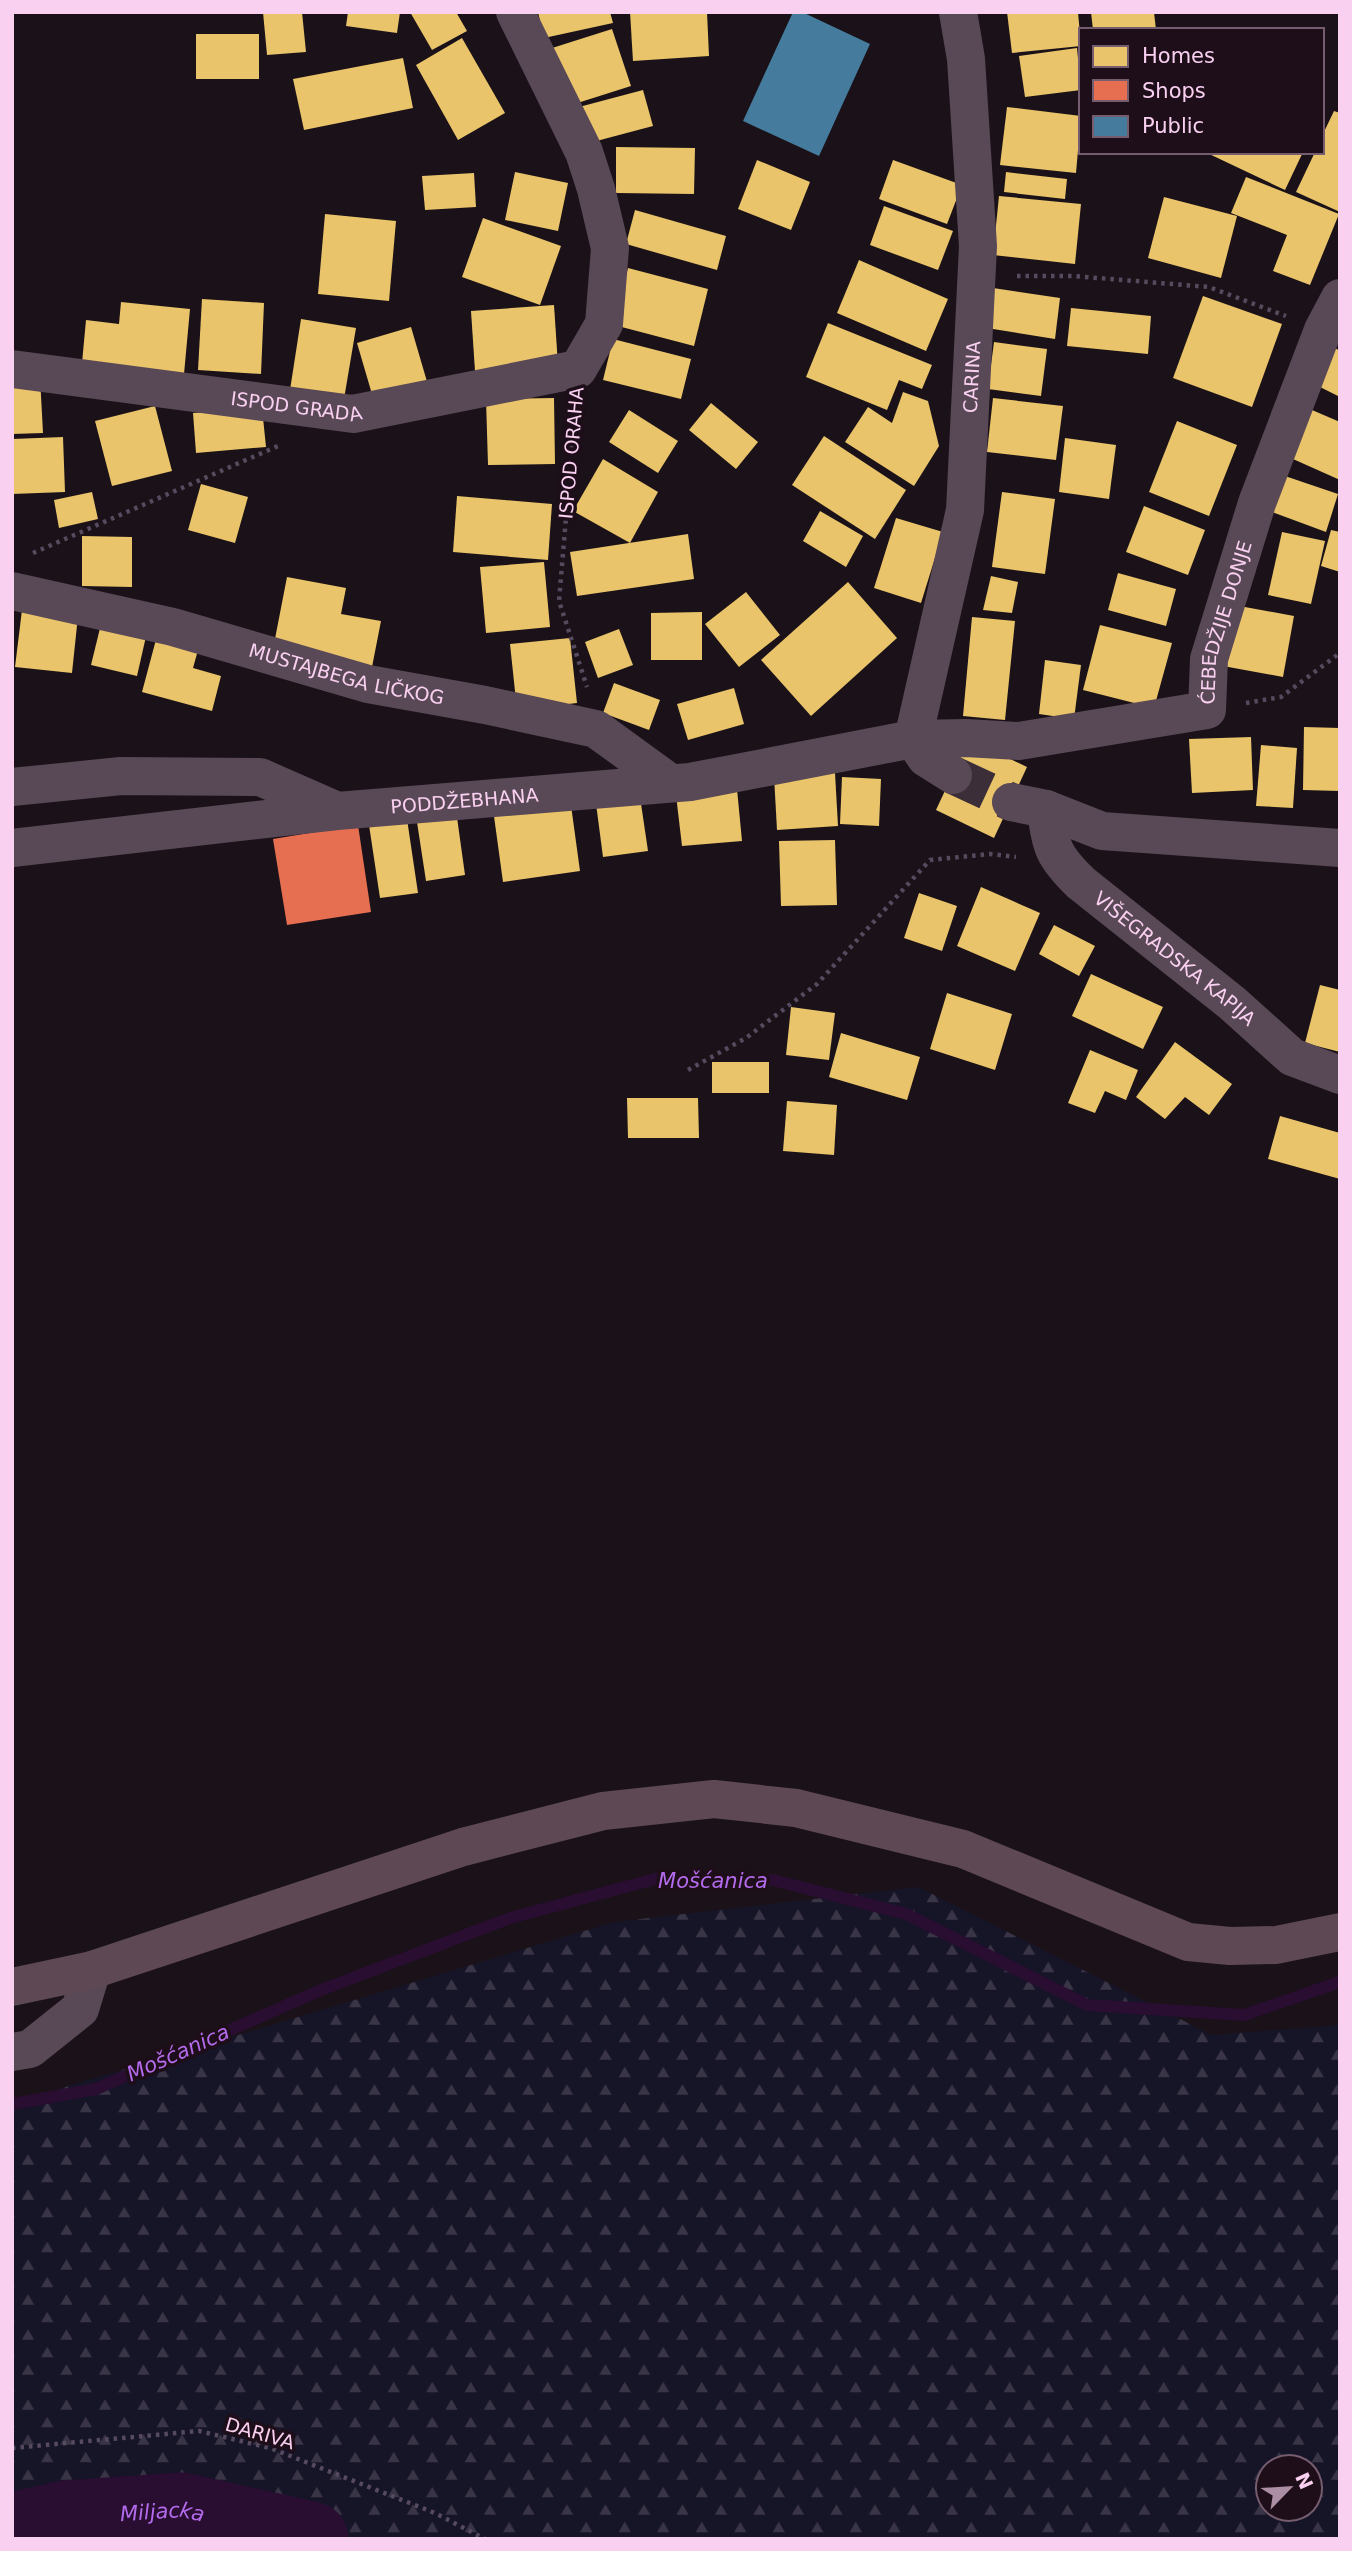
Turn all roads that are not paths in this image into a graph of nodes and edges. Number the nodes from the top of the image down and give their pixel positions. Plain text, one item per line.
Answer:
1 (515, 12) edge
2 (958, 12) edge
3 (1331, 314) edge
4 (12, 369) edge
5 (578, 369) joint
6 (12, 591) edge
7 (913, 740) junction
8 (953, 775) tunnel mouth
9 (669, 782) junction
10 (12, 787) edge
11 (337, 811) junction
12 (12, 848) edge
13 (1340, 848) edge
14 (1340, 1075) edge
15 (1340, 1932) edge
16 (92, 1970) junction
17 (12, 1987) edge
18 (12, 2052) edge

1 - 5 street, ISPOD ORAHA
2 - 7 street, CARINA
3 - 7 street, ĆEBEDŽIJE DONJE
4 - 5 street, ISPOD GRADA
6 - 9 street, MUSTAJBEGA LIČKOG
7 - 8 street
7 - 9 street, PODDŽEBHANA
9 - 11 street, PODDŽEBHANA
10 - 11 street
11 - 12 street, PODDŽEBHANA
13 - 14 street, VIŠEGRADSKA KAPIJA
15 - 16 main road
16 - 17 main road
16 - 18 street

